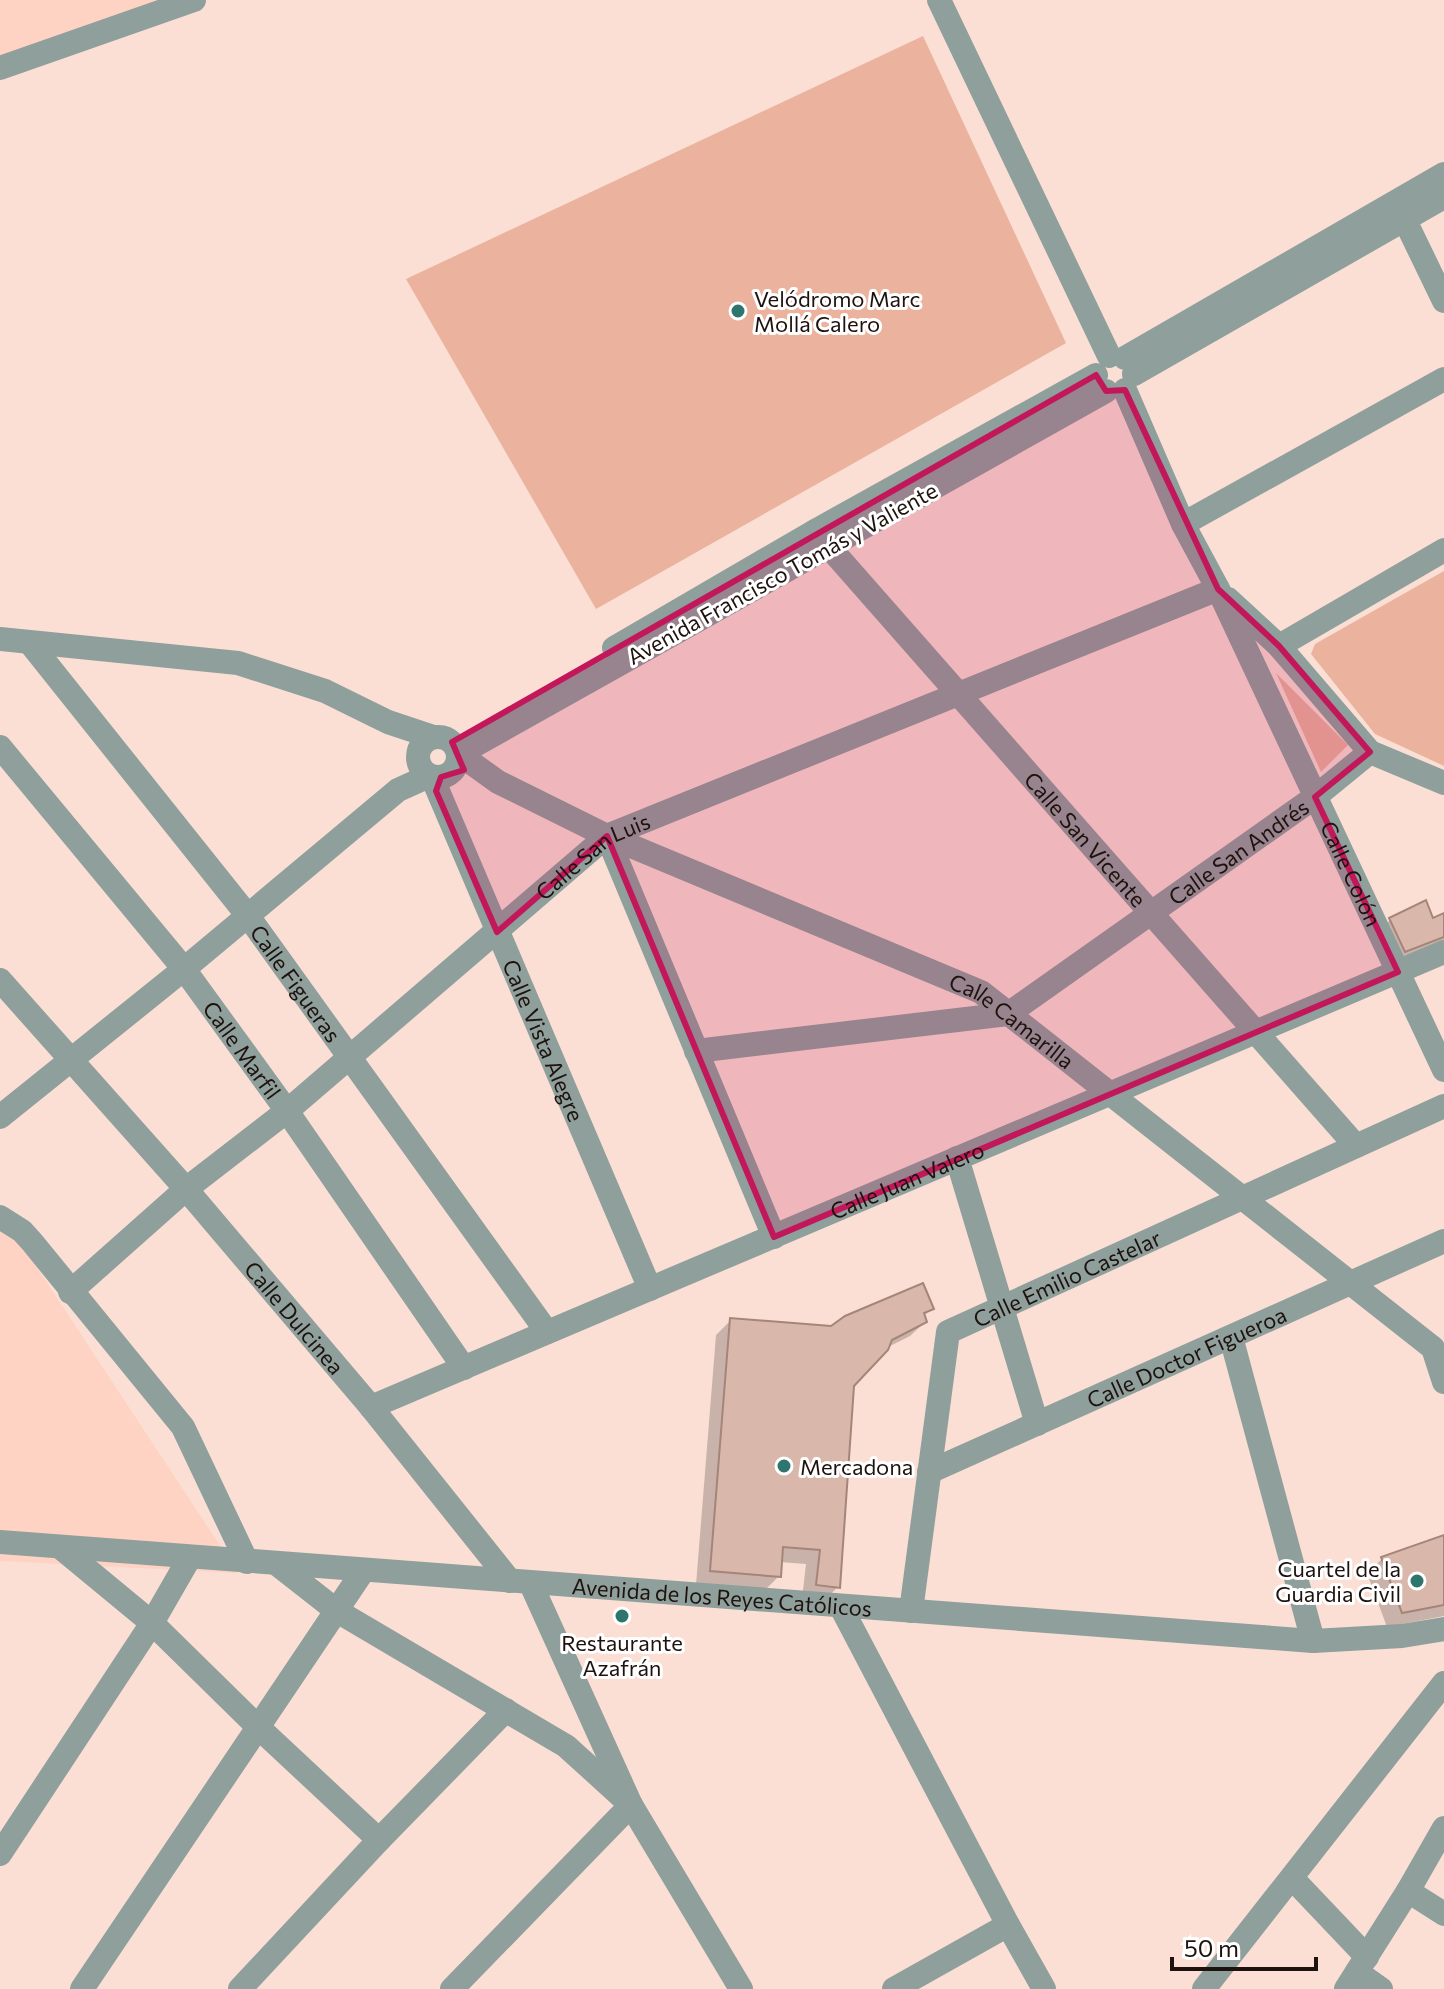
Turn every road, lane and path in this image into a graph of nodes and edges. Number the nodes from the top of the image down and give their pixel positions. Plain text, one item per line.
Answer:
1 (194, 0) edge
2 (939, 0) edge
3 (0, 68) edge
4 (1444, 174) edge
5 (1444, 197) edge
6 (1400, 211) junction
7 (1444, 301) edge
8 (1116, 374) junction
9 (1444, 379) edge
10 (1183, 524) junction
11 (822, 539) junction
12 (1444, 550) edge
13 (1218, 589) junction
14 (0, 639) edge
15 (30, 643) junction
16 (1279, 646) junction
17 (958, 694) junction
18 (0, 747) edge
19 (1370, 752) junction
20 (436, 764) junction
21 (1444, 783) edge
22 (1315, 797) junction
23 (607, 836) junction
24 (1150, 913) junction
25 (248, 916) junction
26 (497, 932) junction
27 (1444, 952) edge
28 (184, 969) junction
29 (1398, 972) junction
30 (0, 980) edge
31 (1008, 1014) junction
32 (1257, 1033) junction
33 (696, 1051) junction
34 (350, 1055) junction
35 (71, 1060) junction
36 (1444, 1070) edge
37 (1110, 1093) junction
38 (1444, 1106) edge
39 (287, 1111) junction
40 (0, 1117) edge
41 (1356, 1146) junction
42 (957, 1158) junction
43 (186, 1189) junction
44 (1241, 1198) junction
45 (0, 1217) edge
46 (774, 1237) junction
47 (1444, 1241) edge
48 (1350, 1283) junction
49 (650, 1289) junction
50 (70, 1292) junction
51 (1002, 1307) junction
52 (547, 1332) junction
53 (1231, 1337) junction
54 (464, 1368) junction
55 (1444, 1382) edge
56 (371, 1407) junction
57 (1037, 1424) junction
58 (929, 1472) junction
59 (0, 1542) edge
60 (60, 1547) junction
61 (190, 1557) junction
62 (247, 1562) junction
63 (277, 1564) junction
64 (363, 1571) junction
65 (520, 1582) junction
66 (841, 1607) junction
67 (337, 1611) junction
68 (911, 1611) junction
69 (152, 1623) junction
70 (1444, 1629) edge
71 (1313, 1641) junction
72 (1444, 1683) edge
73 (506, 1710) junction
74 (259, 1728) junction
75 (631, 1805) junction
76 (1444, 1828) edge
77 (379, 1840) junction
78 (0, 1854) edge
79 (1292, 1878) junction
80 (1408, 1891) junction
81 (1444, 1914) edge
82 (1008, 1925) junction
83 (1357, 1973) edge
84 (82, 1989) edge
85 (240, 1989) edge
86 (452, 1989) edge
87 (741, 1989) edge
88 (894, 1989) edge
89 (1044, 1989) edge
90 (1204, 1989) edge
91 (1381, 1989) edge

1 - 3 street
2 - 8 street, Calle Colón
4 - 6 street, Avenida Francisco Tomás y Valiente
5 - 6 street, Avenida Francisco Tomás y Valiente
6 - 7 street
6 - 8 street, Avenida Francisco Tomás y Valiente
8 - 10 street, Calle Colón
8 - 11 street, Avenida Francisco Tomás y Valiente
9 - 10 street
10 - 13 street, Calle Colón
11 - 17 street, Calle San Vicente
11 - 20 street, Avenida Francisco Tomás y Valiente
12 - 16 street
13 - 16 street, Calle Colón
13 - 17 street, Calle San Luis
13 - 22 street, Calle Colón
14 - 15 street
15 - 20 street
15 - 25 street, Calle Figueras
16 - 19 street, Calle Colón
17 - 23 street, Calle San Luis
17 - 24 street, Calle San Vicente
18 - 28 street, Calle Marfil
19 - 21 street
19 - 22 street, Calle San Andrés
20 - 23 street, Calle Camarilla
20 - 25 street
20 - 26 street, Calle Vista Alegre
22 - 24 street, Calle San Andrés
22 - 29 street, Calle Colón
23 - 26 street, Calle San Luis
23 - 31 street, Calle Camarilla
23 - 33 street
24 - 31 street, Calle San Andrés
24 - 32 street, Calle San Vicente
25 - 28 street
25 - 34 street, Calle Figueras
26 - 34 street, Calle San Luis
26 - 49 street, Calle Vista Alegre
27 - 29 street, Calle Juan Valero
28 - 35 street
28 - 39 street, Calle Marfil
29 - 32 street, Calle Juan Valero
29 - 36 street, Calle Colón
30 - 35 street, Calle Dulcinea
31 - 33 street, Calle San Andrés
31 - 37 street, Calle Camarilla
32 - 37 street, Calle Juan Valero
32 - 41 street, Calle San Vicente
33 - 46 street
34 - 39 street, Calle San Luis
34 - 52 street, Calle Figueras
35 - 40 street
35 - 43 street, Calle Dulcinea
37 - 42 street, Calle Juan Valero
37 - 44 street, Calle Camarilla
38 - 41 street, Calle Emilio Castelar
39 - 43 street, Calle San Luis
39 - 54 street, Calle Marfil
41 - 44 street, Calle Emilio Castelar
42 - 46 street, Calle Juan Valero
42 - 51 street
43 - 50 street, Calle San Luis
43 - 56 street, Calle Dulcinea
44 - 48 street, Calle Camarilla
44 - 51 street, Calle Emilio Castelar
45 - 50 street
46 - 49 street, Calle Juan Valero
47 - 48 street, Calle Doctor Figueroa
48 - 53 street, Calle Doctor Figueroa
48 - 55 street, Calle Camarilla
49 - 52 street, Calle Juan Valero
50 - 62 street
51 - 57 street
51 - 58 street, Calle Emilio Castelar
52 - 54 street, Calle Juan Valero
53 - 57 street, Calle Doctor Figueroa
53 - 71 street
54 - 56 street, Calle Juan Valero
56 - 65 street, Calle Dulcinea
57 - 58 street, Calle Doctor Figueroa
58 - 68 street, Calle Emilio Castelar
59 - 60 street, Avenida de los Reyes Católicos
60 - 61 street, Avenida de los Reyes Católicos
60 - 69 street
61 - 62 street, Avenida de los Reyes Católicos
61 - 69 street
62 - 63 street, Avenida de los Reyes Católicos
63 - 64 street, Avenida de los Reyes Católicos
63 - 67 street
64 - 65 street, Avenida de los Reyes Católicos
64 - 67 street
65 - 66 street, Avenida de los Reyes Católicos
65 - 75 street, Calle Dulcinea
66 - 68 street, Avenida de los Reyes Católicos
66 - 82 street
67 - 73 street
67 - 74 street
68 - 71 street, Avenida de los Reyes Católicos
69 - 74 street
69 - 78 street
70 - 71 street, Avenida de los Reyes Católicos
72 - 79 street
73 - 75 street
73 - 77 street
74 - 77 street
74 - 84 street
75 - 86 street
75 - 87 street
76 - 80 street
77 - 85 street
79 - 83 street
79 - 90 street
80 - 81 street
80 - 83 street
82 - 88 street
82 - 89 street
83 - 91 street

